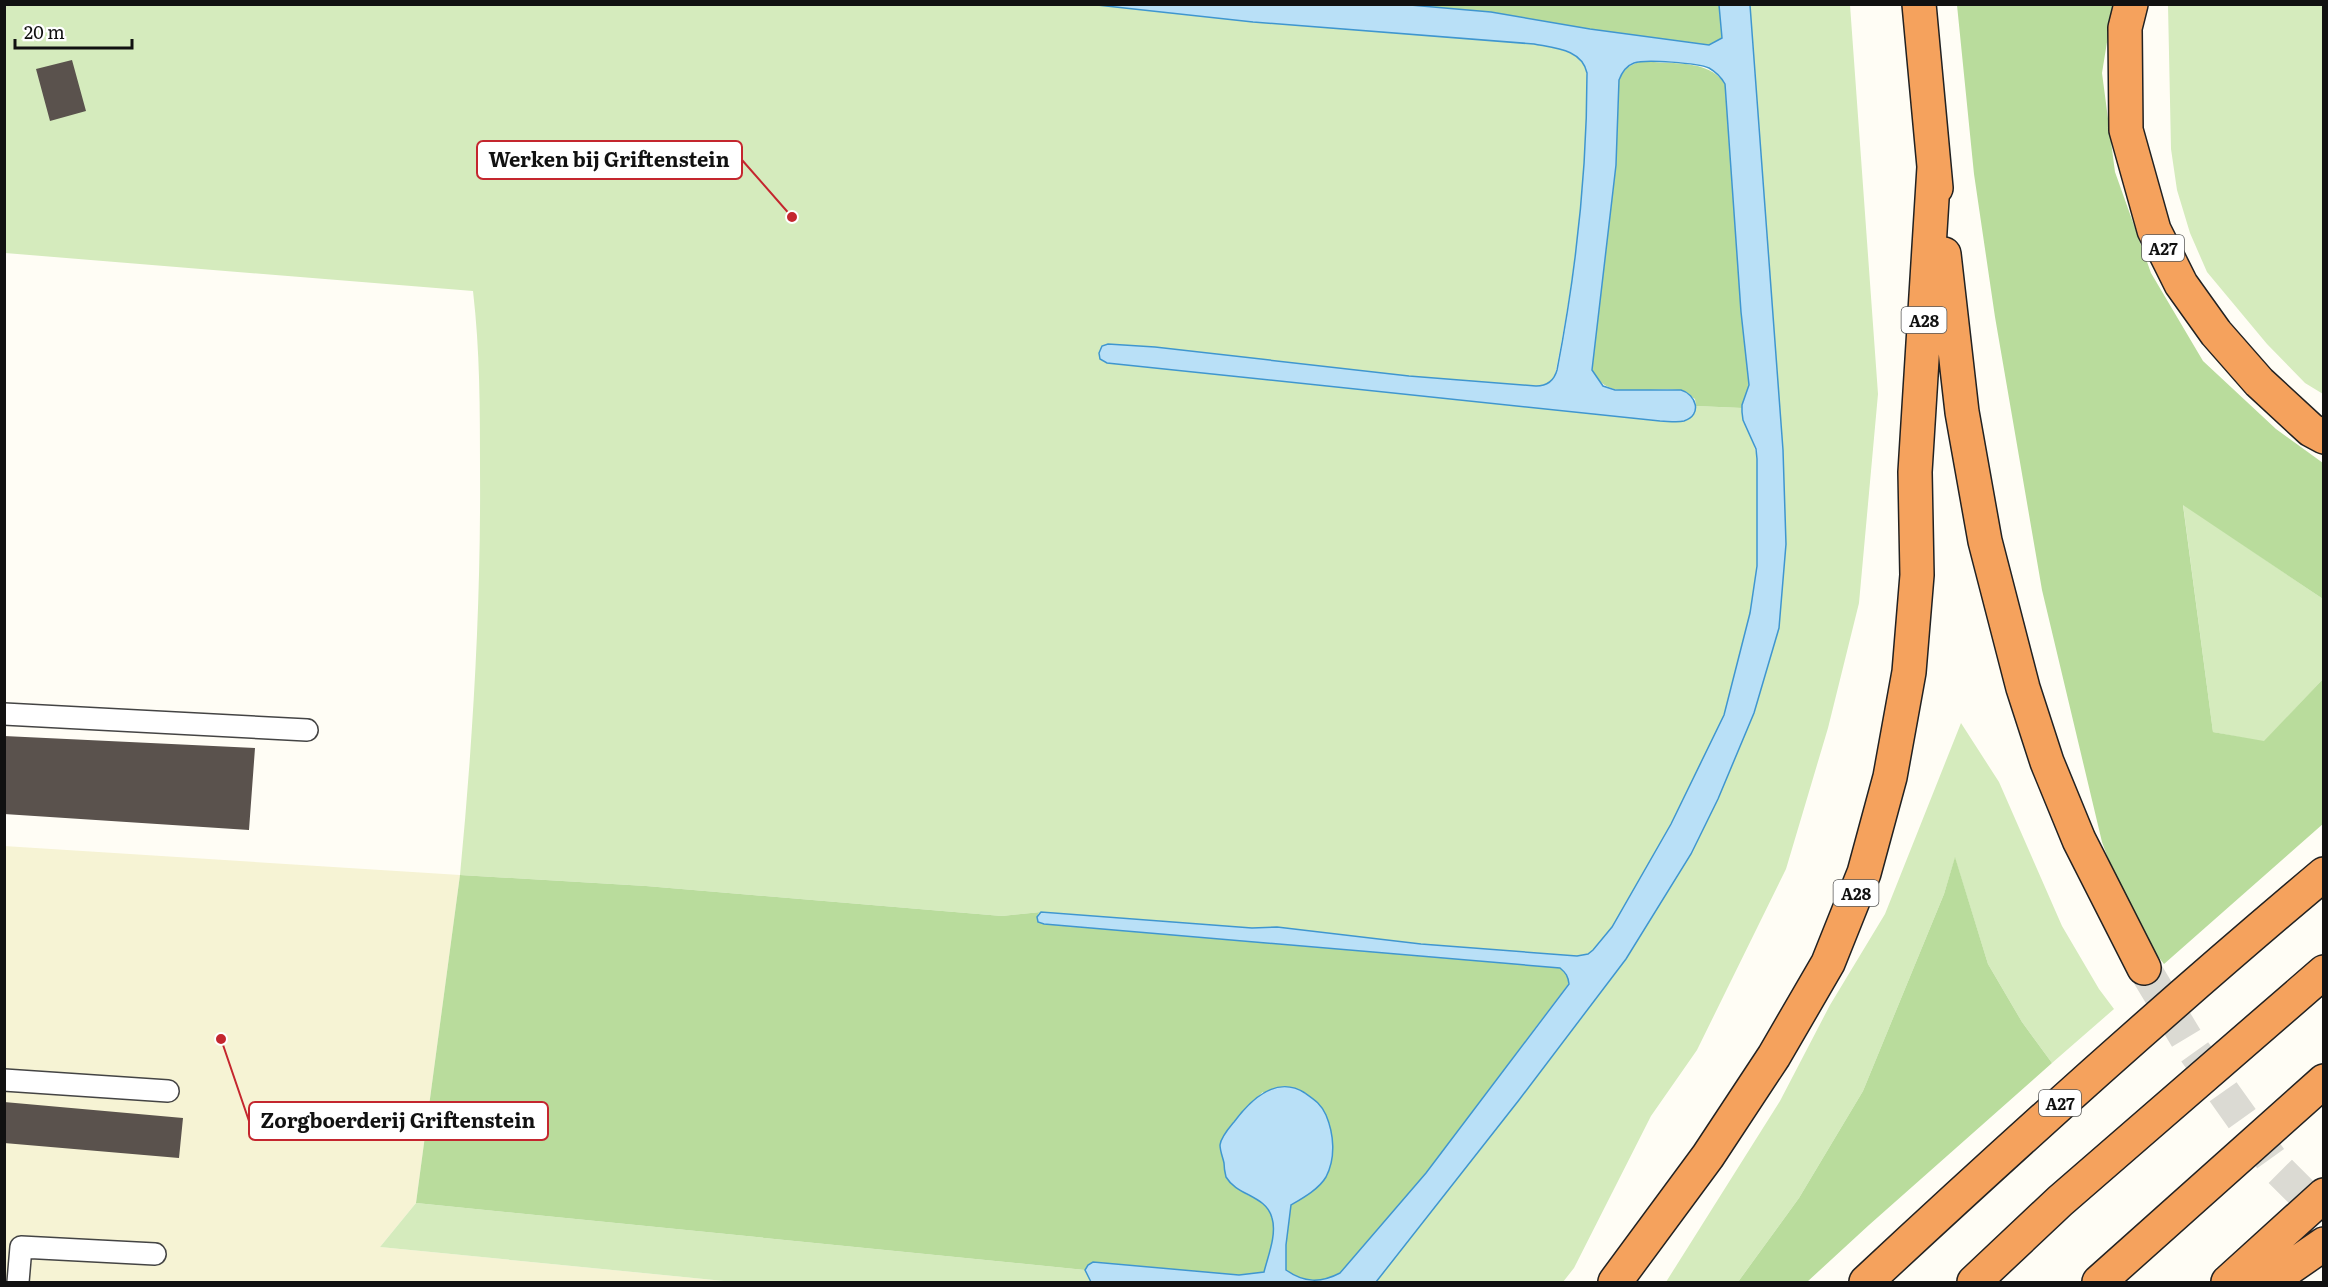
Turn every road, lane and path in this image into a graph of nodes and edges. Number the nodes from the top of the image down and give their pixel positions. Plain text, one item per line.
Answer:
1 (1919, 4) edge
2 (2131, 4) edge
3 (1934, 167) junction
4 (2324, 437) edge
5 (4, 714) edge
6 (307, 730) dead end
7 (2324, 874) edge
8 (2144, 968) tunnel mouth
9 (2324, 972) edge
10 (4, 1080) edge
11 (2324, 1081) edge
12 (168, 1091) dead end
13 (2324, 1195) edge
14 (2324, 1244) edge
15 (155, 1254) dead end
16 (18, 1282) edge
17 (1615, 1282) edge
18 (1866, 1282) edge
19 (1974, 1282) edge
20 (2099, 1282) edge
21 (2228, 1282) edge
22 (2269, 1282) edge

1 - 3 highway, A28
2 - 4 highway, A27
3 - 8 highway, A28
3 - 17 highway, A28
5 - 6 lane
7 - 18 highway, A27
9 - 19 highway
10 - 12 lane
11 - 20 highway
13 - 21 highway
14 - 22 highway
15 - 16 lane

